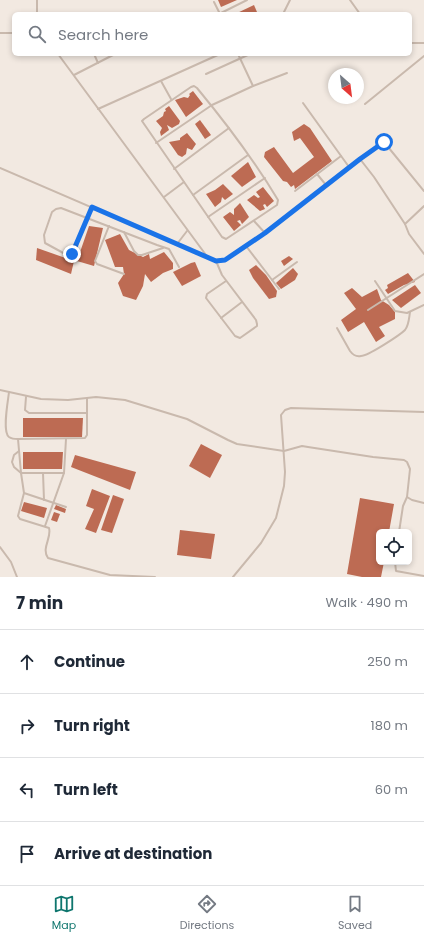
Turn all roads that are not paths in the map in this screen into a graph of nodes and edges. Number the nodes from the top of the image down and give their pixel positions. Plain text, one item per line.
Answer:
1 (37, 0) edge
2 (247, 0) edge
3 (290, 0) edge
4 (350, 0) edge
5 (214, 2) dead end
6 (37, 12) edge
7 (218, 12) edge
8 (223, 12) edge
9 (284, 12) edge
10 (359, 12) edge
11 (0, 33) edge
12 (12, 33) edge
13 (412, 43) edge
14 (424, 43) edge
15 (59, 56) edge
16 (95, 56) edge
17 (111, 56) edge
18 (216, 56) edge
19 (245, 56) edge
20 (424, 56) edge
21 (240, 58) junction
22 (98, 63) junction
23 (287, 73) dead end
24 (206, 74) dead end
25 (74, 76) junction
26 (161, 81) junction
27 (254, 86) junction
28 (171, 99) junction
29 (303, 103) dead end
30 (365, 104) dead end
31 (212, 106) junction
32 (98, 109) junction
33 (229, 128) junction
34 (156, 143) junction
35 (248, 155) junction
36 (341, 156) junction
37 (360, 159) junction
38 (349, 167) junction
39 (0, 168) edge
40 (174, 169) junction
41 (317, 174) junction
42 (265, 178) junction
43 (184, 182) junction
44 (326, 185) junction
45 (295, 191) dead end
46 (424, 191) edge
47 (192, 195) junction
48 (163, 197) junction
49 (424, 206) edge
50 (92, 207) junction
51 (208, 217) junction
52 (87, 218) junction
53 (254, 221) junction
54 (405, 224) junction
55 (109, 226) junction
56 (187, 231) junction
57 (124, 232) junction
58 (265, 233) junction
59 (178, 244) junction
60 (246, 246) junction
61 (165, 247) junction
62 (424, 254) edge
63 (207, 256) junction
64 (216, 261) junction
65 (297, 262) dead end
66 (179, 267) dead end
67 (124, 274) dead end
68 (424, 274) edge
69 (272, 280) junction
70 (226, 281) junction
71 (375, 281) dead end
72 (279, 289) dead end
73 (387, 299) junction
74 (242, 302) junction
75 (424, 305) edge
76 (368, 310) dead end
77 (410, 312) junction
78 (221, 318) junction
79 (337, 328) dead end
80 (0, 390) edge
81 (8, 392) junction
82 (26, 396) junction
83 (87, 398) junction
84 (424, 412) edge
85 (87, 413) junction
86 (18, 439) junction
87 (66, 439) junction
88 (19, 451) junction
89 (284, 451) junction
90 (21, 473) junction
91 (43, 473) junction
92 (64, 473) junction
93 (24, 493) junction
94 (407, 497) junction
95 (44, 500) junction
96 (53, 503) junction
97 (424, 503) edge
98 (66, 507) dead end
99 (45, 526) junction
100 (399, 529) edge
101 (0, 547) edge
102 (395, 565) edge
103 (424, 576) edge
104 (17, 577) edge
105 (155, 577) edge
106 (233, 577) edge

1 - 6 lane
2 - 8 lane
3 - 9 lane
4 - 10 lane
5 - 7 lane
11 - 12 lane
13 - 14 lane
15 - 25 lane
16 - 22 lane
17 - 22 lane
18 - 26 lane
19 - 21 lane
20 - 30 lane
21 - 24 lane
21 - 27 lane
22 - 25 lane
23 - 27 lane
25 - 32 lane
26 - 28 lane
26 - 32 lane
27 - 31 lane
28 - 31 lane
28 - 34 lane
29 - 36 lane
31 - 33 lane
31 - 34 lane
32 - 48 lane
33 - 35 lane
33 - 40 lane
34 - 40 lane
35 - 42 lane
35 - 47 lane
36 - 38 lane
36 - 41 lane
37 - 38 lane
37 - 46 lane
37 - 54 lane
38 - 44 lane
39 - 50 lane
40 - 43 lane
41 - 44 lane
41 - 45 lane
42 - 51 lane
42 - 53 lane
43 - 47 lane
43 - 48 lane
44 - 58 lane
47 - 51 lane
48 - 56 lane
49 - 54 lane
50 - 52 lane
50 - 59 lane
51 - 53 lane
52 - 52 lane
52 - 55 lane
53 - 58 lane
54 - 62 lane
55 - 57 lane
55 - 67 lane
56 - 59 lane
56 - 63 lane
57 - 61 lane
57 - 61 lane
58 - 60 lane
59 - 63 lane
60 - 64 lane
60 - 69 lane
61 - 66 lane
63 - 64 lane
64 - 70 lane
65 - 69 lane
68 - 73 lane
69 - 72 lane
70 - 74 lane
70 - 78 lane
71 - 73 lane
73 - 76 lane
73 - 77 lane
74 - 78 lane
74 - 78 lane
75 - 77 lane
77 - 79 lane
80 - 81 lane
81 - 82 lane
81 - 86 lane
82 - 83 lane
82 - 85 lane
83 - 85 lane
83 - 89 lane
84 - 89 lane
85 - 87 lane
86 - 87 lane
86 - 88 lane
87 - 92 lane
88 - 90 lane
88 - 90 lane
89 - 94 lane
89 - 106 lane
90 - 91 lane
90 - 93 lane
91 - 92 lane
91 - 95 lane
92 - 96 lane
93 - 95 lane
93 - 99 lane
94 - 97 lane
94 - 100 lane
95 - 96 lane
96 - 98 lane
96 - 99 lane
99 - 105 lane
101 - 104 lane
102 - 103 lane

